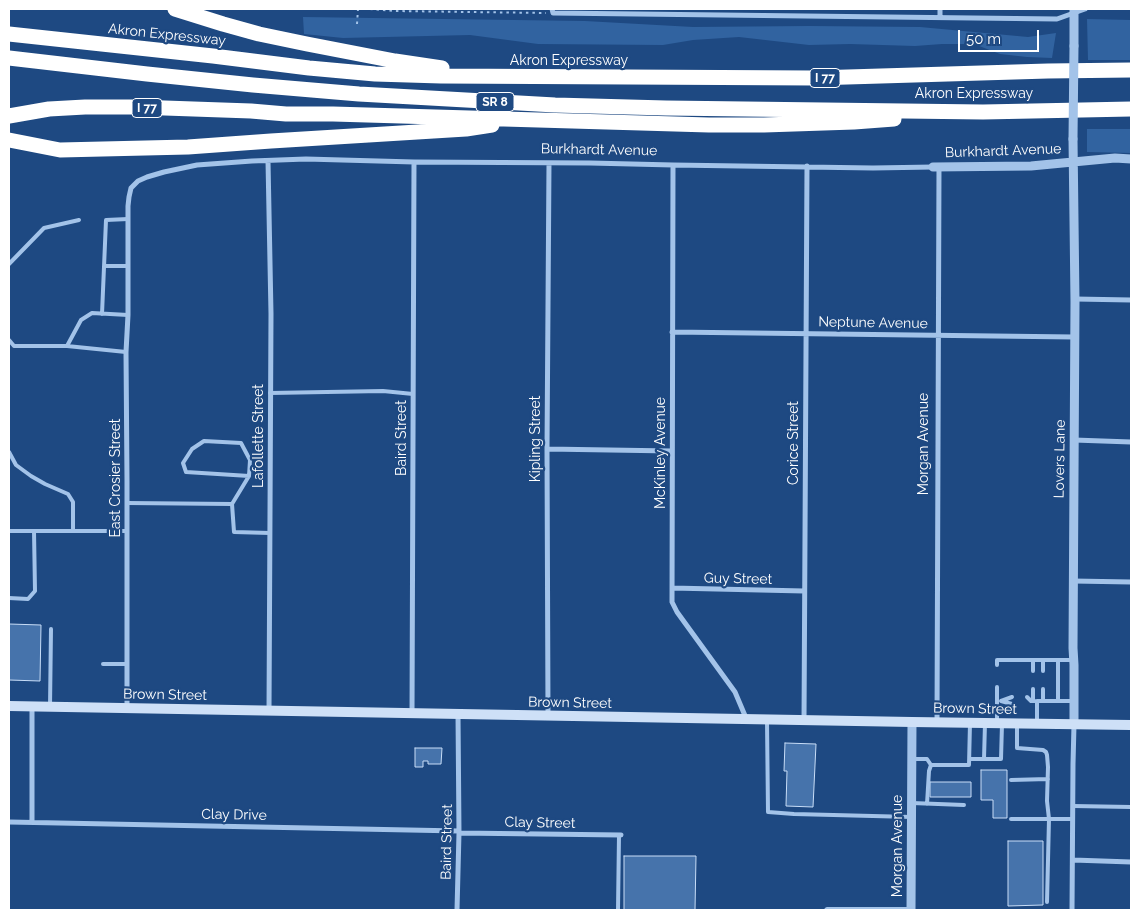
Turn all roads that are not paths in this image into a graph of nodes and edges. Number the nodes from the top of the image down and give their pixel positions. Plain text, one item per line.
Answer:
1 (175, 9) edge
2 (197, 9) edge
3 (674, 9) edge
4 (805, 9) edge
5 (940, 9) edge
6 (1085, 9) edge
7 (553, 11) edge
8 (1074, 11) edge
9 (674, 15) junction
10 (805, 16) junction
11 (940, 17) junction
12 (9, 34) edge
13 (307, 44) junction
14 (9, 58) edge
15 (1131, 70) edge
16 (518, 77) junction
17 (1131, 109) edge
18 (983, 112) junction
19 (9, 116) edge
20 (528, 120) junction
21 (9, 140) edge
22 (1131, 158) edge
23 (268, 161) junction
24 (414, 162) junction
25 (1073, 162) junction
26 (549, 163) junction
27 (673, 165) junction
28 (807, 166) junction
29 (936, 167) junction
30 (128, 219) junction
31 (79, 220) dead end
32 (128, 248) joint
33 (9, 264) edge
34 (104, 266) junction
35 (128, 266) junction
36 (1074, 299) junction
37 (1131, 300) edge
38 (102, 314) junction
39 (128, 315) junction
40 (672, 332) junction
41 (806, 334) junction
42 (939, 335) junction
43 (1074, 337) junction
44 (9, 340) edge
45 (67, 346) junction
46 (126, 352) junction
47 (270, 393) junction
48 (413, 394) junction
49 (1074, 440) junction
50 (1131, 442) edge
51 (547, 449) junction
52 (672, 451) junction
53 (9, 452) edge
54 (248, 476) junction
55 (127, 502) junction
56 (232, 504) junction
57 (9, 531) edge
58 (34, 531) junction
59 (73, 531) junction
60 (127, 531) junction
61 (270, 533) junction
62 (1073, 581) junction
63 (1131, 582) edge
64 (672, 588) junction
65 (804, 591) junction
66 (9, 598) edge
67 (51, 629) dead end
68 (1033, 660) junction
69 (1043, 660) junction
70 (1058, 660) junction
71 (1074, 660) junction
72 (104, 664) dead end
73 (127, 664) junction
74 (997, 665) dead end
75 (1033, 671) dead end
76 (1043, 671) dead end
77 (997, 687) dead end
78 (1043, 688) dead end
79 (1033, 689) dead end
80 (1012, 697) dead end
81 (1027, 697) dead end
82 (999, 701) junction
83 (1034, 701) junction
84 (1043, 701) junction
85 (1058, 701) junction
86 (1074, 701) junction
87 (1012, 704) dead end
88 (1027, 704) dead end
89 (9, 706) edge
90 (32, 706) junction
91 (50, 707) junction
92 (127, 708) junction
93 (269, 711) junction
94 (412, 714) junction
95 (458, 714) junction
96 (548, 716) junction
97 (746, 719) junction
98 (767, 719) junction
99 (804, 720) junction
100 (912, 722) junction
101 (937, 722) junction
102 (970, 723) junction
103 (985, 723) junction
104 (999, 724) junction
105 (1017, 724) junction
106 (1037, 724) junction
107 (1074, 725) junction
108 (1131, 725) edge
109 (912, 759) junction
110 (970, 759) junction
111 (984, 759) junction
112 (931, 765) junction
113 (1048, 779) junction
114 (1011, 780) dead end
115 (912, 803) junction
116 (927, 804) junction
117 (964, 805) dead end
118 (1072, 806) junction
119 (1131, 807) edge
120 (912, 817) junction
121 (1011, 819) dead end
122 (1049, 819) junction
123 (1072, 819) junction
124 (9, 822) edge
125 (32, 822) junction
126 (459, 832) junction
127 (620, 835) joint
128 (1073, 860) junction
129 (1131, 862) edge
130 (1048, 902) dead end
131 (457, 910) edge
132 (618, 910) edge
133 (826, 910) edge
134 (912, 910) edge
135 (1072, 910) edge

1 - 13 highway, I 77
2 - 13 highway
3 - 9 street
4 - 10 street
5 - 11 street
6 - 8 street
7 - 9 street
8 - 11 street
8 - 25 street, Lovers Lane, bridge
9 - 10 street
10 - 11 street
12 - 16 highway, Akron Expressway / SR 8
13 - 16 highway, I 77
14 - 18 highway, Akron Expressway / SR 8
15 - 16 highway, Akron Expressway / I 77
17 - 18 highway, Akron Expressway / I 77
18 - 20 highway, I 77
19 - 20 highway, I 77
20 - 21 highway
22 - 25 street, Burkhardt Avenue
23 - 24 street, Burkhardt Avenue
23 - 30 street, Burkhardt Avenue
23 - 47 street, Lafollette Street
24 - 26 street, Burkhardt Avenue
24 - 48 street, Baird Street
25 - 29 street, Burkhardt Avenue
25 - 36 street, Lovers Lane
26 - 27 street, Burkhardt Avenue
26 - 51 street, Kipling Street
27 - 28 street, Burkhardt Avenue
27 - 40 street, McKinley Avenue
28 - 29 street, Burkhardt Avenue
28 - 41 street, Corice Street
29 - 42 street, Morgan Avenue
30 - 32 street, Burkhardt Avenue
30 - 34 lane
31 - 33 lane
32 - 35 street, East Crosier Street
34 - 35 lane
34 - 38 lane
35 - 39 street, East Crosier Street
36 - 37 street
36 - 43 street, Lovers Lane
38 - 39 lane
38 - 45 lane
39 - 46 street, East Crosier Street
40 - 41 street, Neptune Avenue
40 - 52 street, McKinley Avenue
41 - 42 street, Neptune Avenue
41 - 65 street, Corice Street
42 - 43 street, Neptune Avenue
42 - 101 street, Morgan Avenue
43 - 49 street, Lovers Lane
44 - 45 lane
45 - 46 lane
46 - 55 street, East Crosier Street
47 - 48 lane
47 - 61 street, Lafollette Street
48 - 94 street, Baird Street
49 - 50 street
49 - 62 street, Lovers Lane
51 - 52 street
51 - 96 street, Kipling Street
52 - 64 street, McKinley Avenue
53 - 59 lane
54 - 54 lane
54 - 56 lane
55 - 56 lane
55 - 60 street, East Crosier Street
56 - 61 lane
57 - 58 lane
58 - 59 lane
58 - 66 lane
59 - 60 lane
60 - 73 street, East Crosier Street
61 - 93 street, Lafollette Street
62 - 63 street
62 - 71 street, Lovers Lane
64 - 65 street, Guy Street
64 - 97 street, McKinley Avenue
65 - 99 street, Corice Street
67 - 91 lane
68 - 69 lane
68 - 74 lane
68 - 75 lane
69 - 70 lane
69 - 76 lane
70 - 71 lane
70 - 85 lane
71 - 86 street, Lovers Lane
72 - 73 lane
73 - 92 street, East Crosier Street
77 - 82 lane
78 - 84 lane
79 - 83 lane
80 - 82 lane
81 - 83 lane
82 - 87 lane
82 - 104 lane
83 - 84 lane
83 - 88 lane
83 - 106 lane
84 - 85 lane
85 - 86 lane
86 - 107 street, Lovers Lane
89 - 90 main road, Brown Street
90 - 91 main road, Brown Street
90 - 125 street
91 - 92 main road, Brown Street
92 - 93 main road, Brown Street
93 - 94 main road, Brown Street
94 - 95 main road, Brown Street
95 - 96 main road, Brown Street
95 - 126 street, Baird Street
96 - 97 main road, Brown Street
97 - 98 main road, Brown Street
98 - 99 main road, Brown Street
98 - 120 lane
99 - 100 main road, Brown Street
100 - 101 main road, Brown Street
100 - 109 street, Morgan Avenue
101 - 102 main road, Brown Street
102 - 103 main road, Brown Street
102 - 110 lane
103 - 104 main road, Brown Street
103 - 111 lane
104 - 105 main road, Brown Street
104 - 111 lane
105 - 106 main road, Brown Street
105 - 113 lane
106 - 107 main road, Brown Street
107 - 108 main road, Brown Street
107 - 118 street, Lovers Lane
109 - 112 lane
109 - 115 street, Morgan Avenue
110 - 111 lane
110 - 112 lane
112 - 116 lane
113 - 114 lane
113 - 122 lane
115 - 116 lane
115 - 120 street, Morgan Avenue
116 - 117 lane
118 - 119 lane
118 - 123 street, Lovers Lane
120 - 134 street, Morgan Avenue
121 - 122 lane
122 - 123 lane
122 - 130 lane
123 - 128 street, Lovers Lane
124 - 125 street, Clay Drive
125 - 126 street, Clay Drive
126 - 127 street, Clay Street
126 - 131 street, Baird Street
127 - 132 lane
128 - 129 street
128 - 135 street, Lovers Lane
133 - 134 lane

